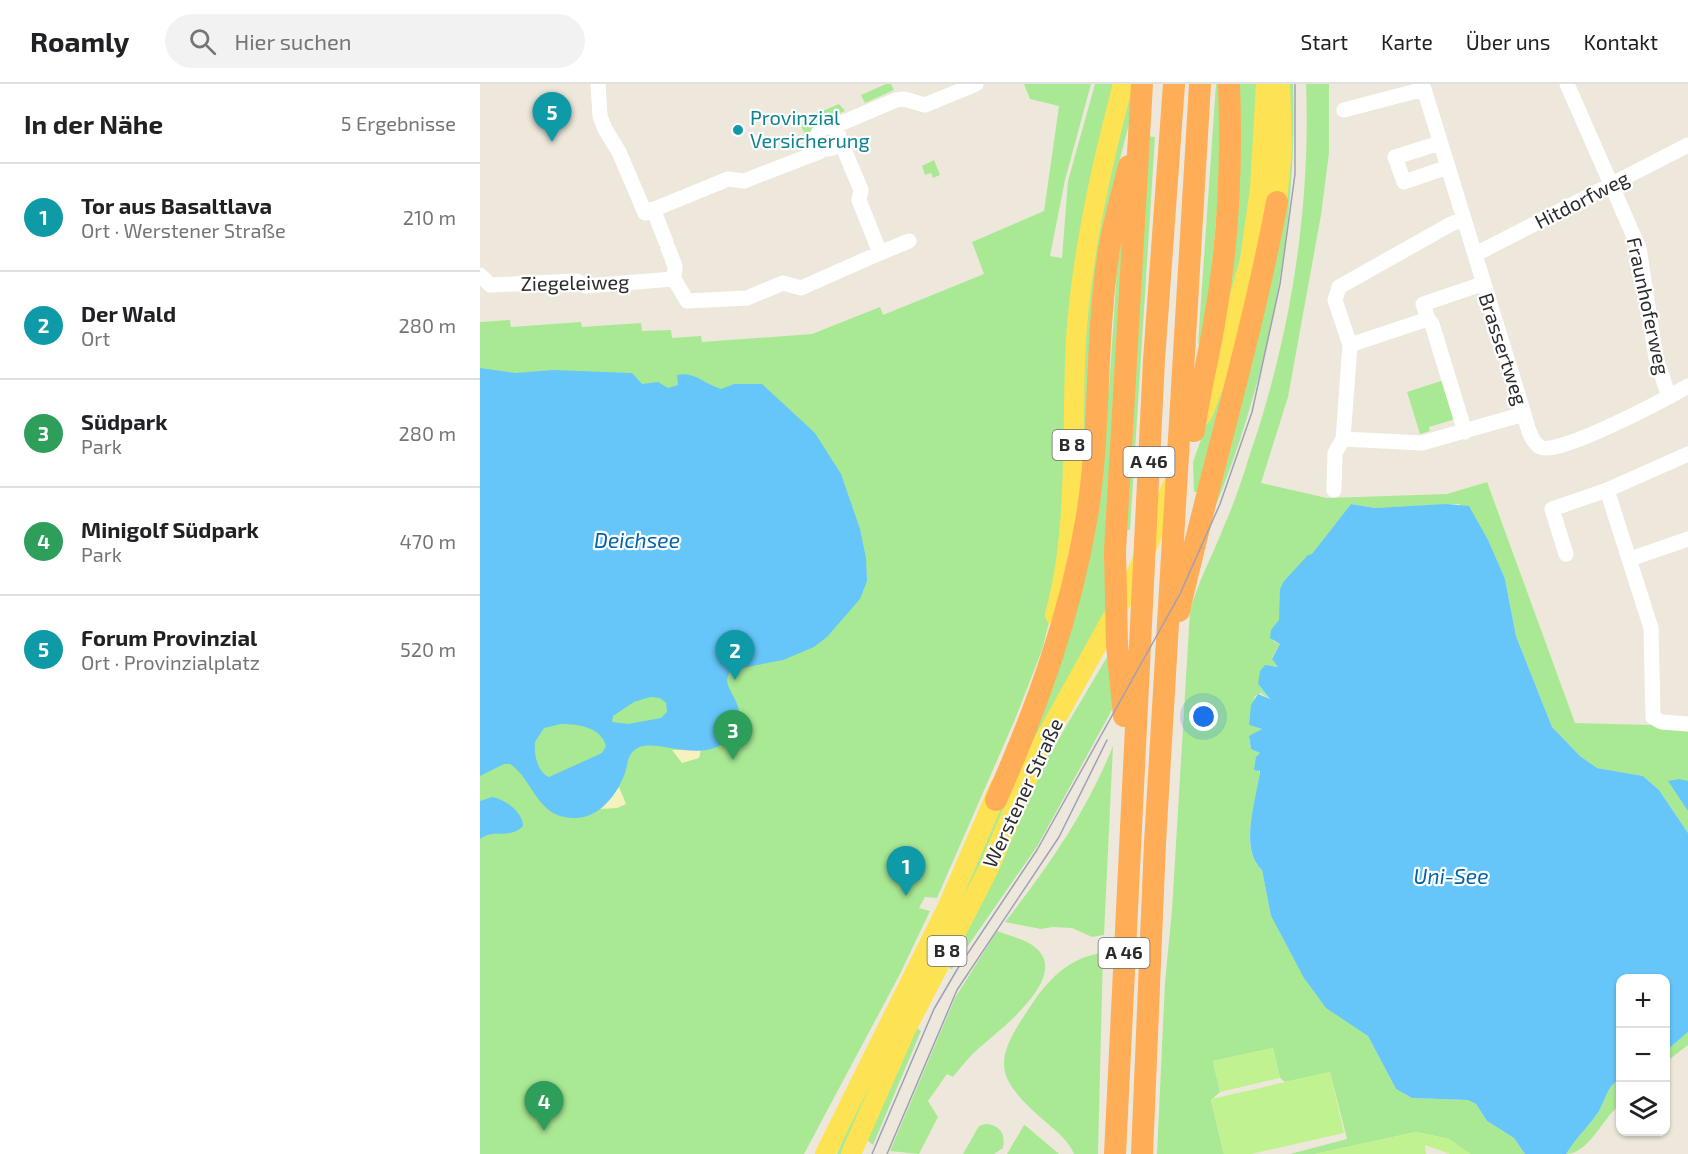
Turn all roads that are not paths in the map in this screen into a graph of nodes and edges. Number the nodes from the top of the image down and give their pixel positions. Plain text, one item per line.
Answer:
1 (598, 84) edge
2 (976, 84) edge
3 (1123, 84) edge
4 (1142, 84) edge
5 (1152, 84) edge
6 (1174, 84) edge
7 (1200, 84) edge
8 (1229, 84) edge
9 (1266, 84) edge
10 (1280, 84) edge
11 (1567, 84) edge
12 (1344, 110) dead end
13 (831, 140) junction
14 (1440, 143) junction
15 (1688, 145) edge
16 (1448, 167) junction
17 (1610, 185) junction
18 (1277, 202) joint
19 (649, 211) junction
20 (1464, 219) junction
21 (909, 241) dead end
22 (880, 253) junction
23 (1476, 254) junction
24 (480, 275) edge
25 (674, 279) junction
26 (1482, 284) junction
27 (1428, 319) junction
28 (1350, 345) junction
29 (1213, 366) junction
30 (1688, 386) edge
31 (1669, 397) junction
32 (1524, 414) junction
33 (1194, 431) joint
34 (1466, 432) junction
35 (1343, 439) junction
36 (1688, 454) edge
37 (1334, 490) dead end
38 (1607, 490) junction
39 (1688, 539) edge
40 (1566, 554) dead end
41 (1630, 559) junction
42 (1165, 662) junction
43 (1688, 724) edge
44 (996, 800) junction
45 (1129, 840) junction
46 (825, 1154) edge
47 (851, 1154) edge
48 (1114, 1154) edge
49 (1142, 1154) edge

1 - 19 street
2 - 13 street
3 - 44 main road, B 8
4 - 45 highway
5 - 44 highway
6 - 45 highway, A 46
7 - 42 highway, A 46
8 - 29 highway, A 46
9 - 29 main road
10 - 18 main road
11 - 17 street, Fraunhoferweg
12 - 14 street, Brassertweg
13 - 19 street
13 - 22 street
14 - 16 street, Brassertweg
14 - 16 street
15 - 17 street, Hitdorfweg
16 - 20 street, Brassertweg
17 - 23 street, Hitdorfweg
17 - 31 street, Fraunhoferweg
18 - 42 highway
19 - 25 street
20 - 23 street, Brassertweg
20 - 28 street
21 - 22 street
22 - 25 street
23 - 26 street, Brassertweg
24 - 25 street, Ziegeleiweg
26 - 27 street, Brassertweg
26 - 32 street, Brassertweg
27 - 28 street
27 - 34 street
28 - 35 street
29 - 33 highway, A 46
30 - 31 street
31 - 32 street, Brassertweg
32 - 34 street, Brassertweg
33 - 47 main road, Werstener Straße / B 8
34 - 35 street, Brassertweg
35 - 37 street
36 - 38 street
38 - 40 street
38 - 41 street
39 - 41 street
41 - 43 street
42 - 49 highway, A 46
44 - 46 main road, Werstener Straße / B 8
45 - 48 highway, A 46

